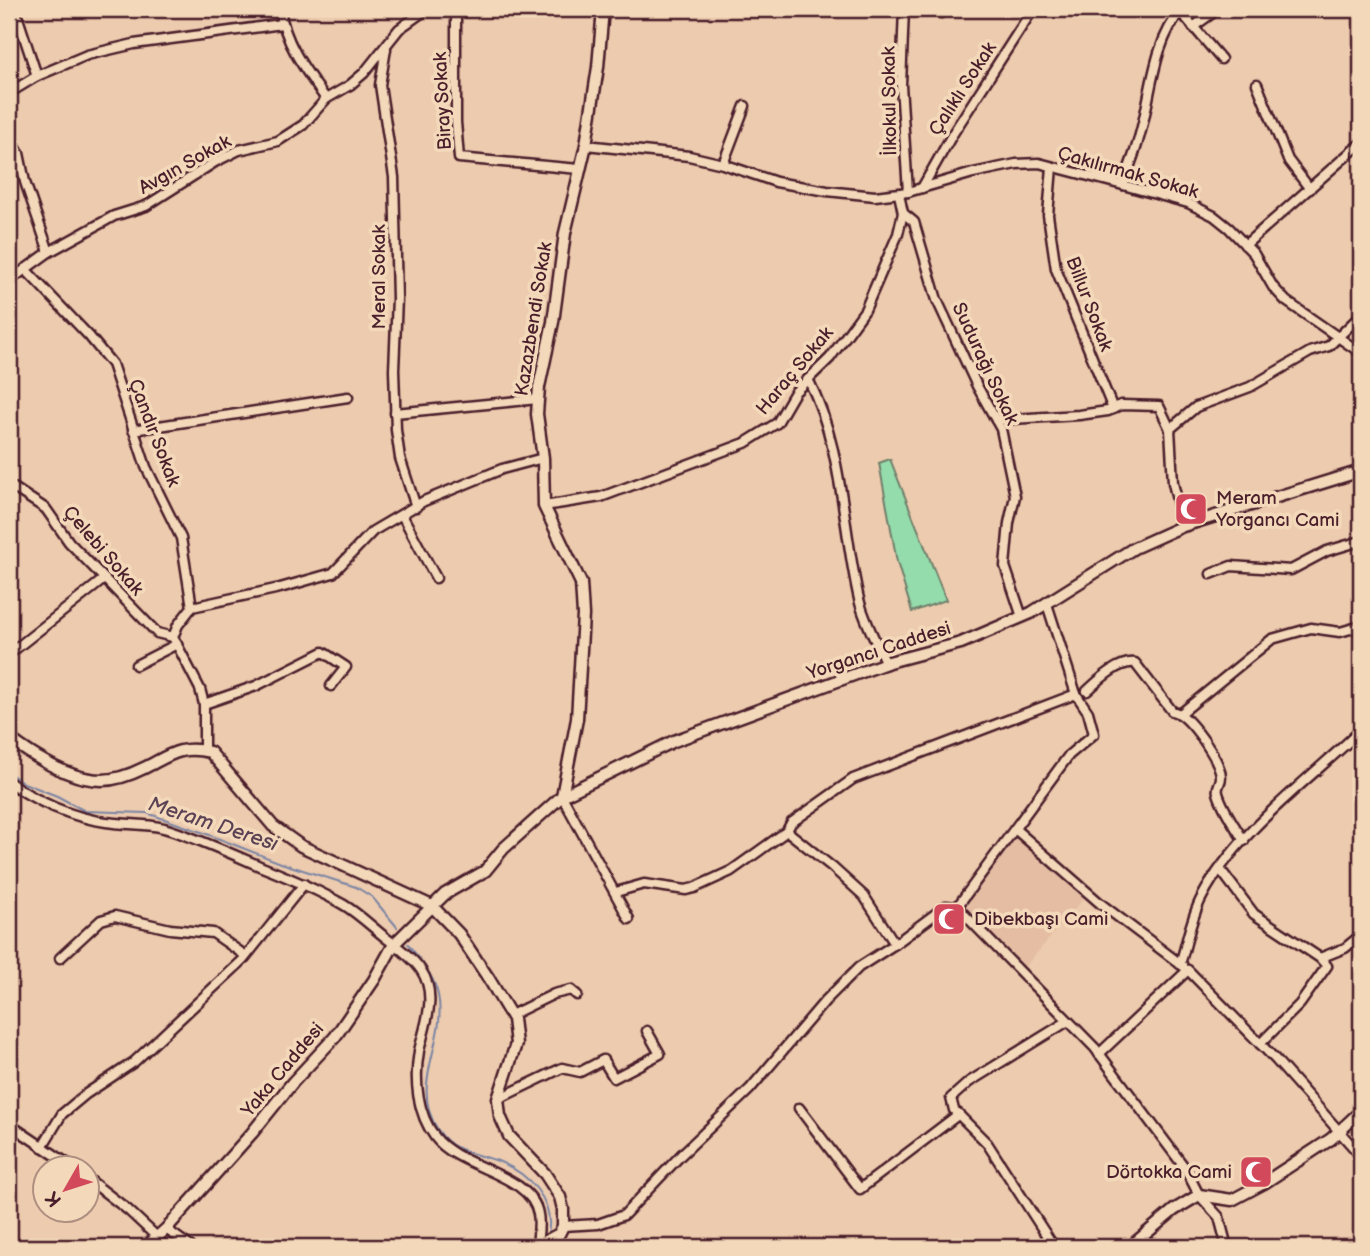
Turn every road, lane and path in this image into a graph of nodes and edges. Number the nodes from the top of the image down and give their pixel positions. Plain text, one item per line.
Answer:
1 (15, 9) edge
2 (281, 9) edge
3 (427, 9) edge
4 (456, 9) edge
5 (603, 9) edge
6 (904, 9) edge
7 (1033, 9) edge
8 (1218, 9) edge
9 (1181, 10) edge
10 (282, 24) junction
11 (1193, 27) junction
12 (386, 45) junction
13 (1221, 59) dead end
14 (37, 76) junction
15 (1258, 84) dead end
16 (9, 93) edge
17 (327, 99) junction
18 (744, 106) dead end
19 (9, 138) edge
20 (1361, 142) edge
21 (586, 145) junction
22 (723, 164) junction
23 (1052, 167) junction
24 (579, 169) junction
25 (1123, 185) junction
26 (922, 188) junction
27 (1310, 189) junction
28 (903, 193) junction
29 (903, 213) junction
30 (1245, 245) junction
31 (49, 252) junction
32 (24, 269) junction
33 (9, 281) edge
34 (1361, 315) edge
35 (1338, 335) junction
36 (1361, 352) edge
37 (808, 380) junction
38 (348, 397) dead end
39 (538, 399) junction
40 (1113, 409) junction
41 (395, 413) junction
42 (996, 420) junction
43 (1170, 429) junction
44 (133, 430) junction
45 (543, 458) junction
46 (1361, 471) edge
47 (9, 487) edge
48 (544, 506) junction
49 (416, 507) junction
50 (402, 515) junction
51 (1183, 526) junction
52 (1361, 541) edge
53 (1211, 574) dead end
54 (436, 578) dead end
55 (104, 579) junction
56 (1047, 604) junction
57 (192, 607) junction
58 (1021, 617) junction
59 (1361, 626) edge
60 (175, 640) junction
61 (9, 654) edge
62 (886, 664) junction
63 (136, 665) dead end
64 (331, 686) dead end
65 (1087, 691) dead end
66 (1076, 694) junction
67 (204, 704) junction
68 (1180, 714) junction
69 (1361, 730) edge
70 (9, 738) edge
71 (204, 750) junction
72 (9, 782) edge
73 (562, 796) junction
74 (1015, 829) junction
75 (787, 831) junction
76 (1244, 841) junction
77 (1220, 869) junction
78 (304, 884) junction
79 (616, 892) junction
80 (432, 906) junction
81 (957, 906) junction
82 (629, 919) dead end
83 (1361, 935) edge
84 (394, 944) junction
85 (895, 944) junction
86 (246, 956) junction
87 (60, 958) dead end
88 (1320, 958) junction
89 (1184, 967) junction
90 (578, 995) dead end
91 (511, 1015) junction
92 (1068, 1021) junction
93 (647, 1031) dead end
94 (1260, 1044) junction
95 (1099, 1054) junction
96 (498, 1099) junction
97 (799, 1108) dead end
98 (1361, 1111) edge
99 (959, 1114) junction
100 (9, 1125) edge
101 (1341, 1130) junction
102 (43, 1147) junction
103 (53, 1154) edge
104 (1361, 1156) edge
105 (102, 1190) edge
106 (1199, 1195) junction
107 (562, 1226) junction
108 (166, 1229) junction
109 (157, 1237) junction
110 (536, 1246) edge
111 (146, 1247) edge
112 (191, 1247) edge
113 (1054, 1247) edge
114 (1130, 1247) edge
115 (1227, 1247) edge

1 - 14 street
2 - 10 street
3 - 12 street, Avgın Sokak
4 - 24 street, Biray Sokak
5 - 21 street, Kazazbendi Sokak
6 - 28 street, İlkokul Sokak
7 - 26 street, Çalıklı Sokak
8 - 11 street
9 - 11 street
9 - 25 street
10 - 14 street
10 - 17 street
11 - 13 street
12 - 17 street, Avgın Sokak
12 - 41 street, Meral Sokak
14 - 16 street
15 - 27 street
17 - 31 street, Avgın Sokak
18 - 22 street
19 - 31 street
20 - 27 street
21 - 22 street, Çakılırmak Sokak
21 - 24 street, Kazazbendi Sokak
22 - 28 street, Çakılırmak Sokak
23 - 25 street, Çakılırmak Sokak
23 - 26 street, Çakılırmak Sokak
23 - 40 street, Billur Sokak
24 - 39 street, Kazazbendi Sokak
25 - 30 street, Çakılırmak Sokak
26 - 28 street, Çakılırmak Sokak
27 - 30 street
28 - 29 street, Haraç Sokak
29 - 37 street, Haraç Sokak
29 - 42 street, Sudurağı Sokak
30 - 35 street, Çakılırmak Sokak
31 - 32 street, Avgın Sokak
32 - 33 street, Avgın Sokak
32 - 44 street, Çandır Sokak
34 - 35 street
35 - 36 street, Çakılırmak Sokak
35 - 43 street
37 - 48 street, Haraç Sokak
37 - 62 street
38 - 44 street
39 - 41 street
39 - 45 street, Kazazbendi Sokak
40 - 42 street
40 - 43 street
41 - 49 street, Meral Sokak
42 - 58 street, Sudurağı Sokak
43 - 51 street
44 - 57 street, Çandır Sokak
45 - 48 street, Kazazbendi Sokak
45 - 49 street
46 - 51 street, Yorgancı Caddesi
47 - 55 street, Çelebi Sokak
48 - 73 street, Kazazbendi Sokak
49 - 50 street
50 - 54 street
50 - 57 street
51 - 56 street, Yorgancı Caddesi
52 - 53 street
55 - 60 street, Çelebi Sokak
55 - 61 street
56 - 58 street, Yorgancı Caddesi
56 - 66 street
57 - 60 street
58 - 62 street, Yorgancı Caddesi
59 - 68 street
60 - 63 street
60 - 67 street
62 - 73 street, Yorgancı Caddesi
64 - 67 street
65 - 68 street
66 - 74 street
66 - 75 street
67 - 71 street
68 - 76 street
69 - 76 street
70 - 71 street
71 - 80 street
72 - 78 street
73 - 79 street
73 - 80 street, Yorgancı Caddesi
74 - 81 street
74 - 89 street
75 - 79 street
75 - 85 street
76 - 77 street
77 - 88 street
77 - 89 street
78 - 84 street
78 - 86 street
79 - 82 street
80 - 84 street, Yaka Caddesi
80 - 91 street
81 - 85 street
81 - 92 street
83 - 88 street
84 - 108 street, Yaka Caddesi
84 - 110 street
85 - 107 street
86 - 87 street
86 - 102 street
88 - 94 street
89 - 94 street
89 - 95 street
90 - 91 street
91 - 96 street
92 - 95 street
92 - 99 street
93 - 96 street
94 - 101 street
95 - 106 street
96 - 107 street
97 - 99 street
98 - 101 street
99 - 113 street
100 - 102 street
101 - 104 street
101 - 106 street
102 - 103 street
105 - 109 street
106 - 114 street
106 - 115 street
107 - 110 street
108 - 109 street, Yaka Caddesi
108 - 112 street
109 - 111 street, Yaka Caddesi

